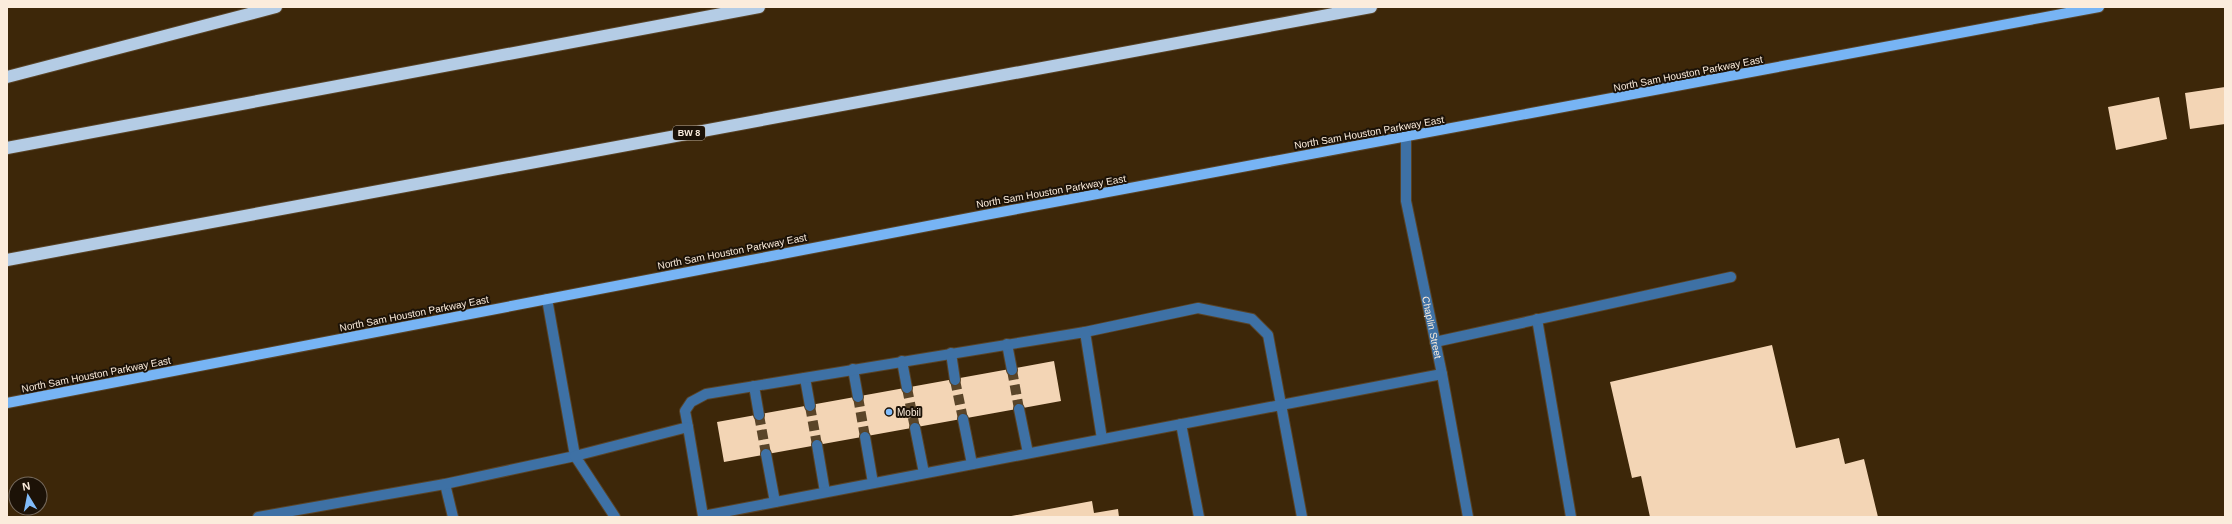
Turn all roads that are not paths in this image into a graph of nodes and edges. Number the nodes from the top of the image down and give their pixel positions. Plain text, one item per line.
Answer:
1 (276, 7) edge
2 (759, 7) edge
3 (1371, 7) edge
4 (2099, 7) edge
5 (7, 77) edge
6 (1406, 138) junction
7 (7, 148) edge
8 (7, 260) edge
9 (1731, 277) dead end
10 (547, 299) junction
11 (1537, 319) junction
12 (1085, 332) junction
13 (1435, 342) junction
14 (1007, 344) junction
15 (951, 353) junction
16 (902, 361) junction
17 (853, 369) junction
18 (1012, 370) tunnel mouth
19 (1442, 374) junction
20 (805, 378) junction
21 (955, 380) tunnel mouth
22 (754, 386) junction
23 (907, 388) tunnel mouth
24 (858, 397) tunnel mouth
25 (7, 403) edge
26 (1281, 404) junction
27 (810, 406) tunnel mouth
28 (1019, 409) tunnel mouth
29 (759, 415) tunnel mouth
30 (963, 419) tunnel mouth
31 (1181, 424) junction
32 (688, 427) junction
33 (915, 428) tunnel mouth
34 (865, 437) tunnel mouth
35 (1102, 439) junction
36 (817, 445) tunnel mouth
37 (1028, 453) junction
38 (766, 454) tunnel mouth
39 (575, 456) junction
40 (972, 464) junction
41 (924, 473) junction
42 (873, 482) junction
43 (445, 484) junction
44 (825, 492) junction
45 (775, 502) junction
46 (306, 512) edge
47 (703, 516) edge
48 (258, 517) edge
49 (453, 517) edge
50 (615, 517) edge
51 (1199, 517) edge
52 (1302, 517) edge
53 (1468, 517) edge
54 (1571, 517) edge

1 - 5 highway
2 - 7 highway
3 - 8 highway, BW 8
4 - 6 main road, North Sam Houston Parkway East
6 - 10 main road, North Sam Houston Parkway East
6 - 13 street, Chaplin Street
9 - 11 street
10 - 25 main road, North Sam Houston Parkway East
10 - 39 street
11 - 13 street
11 - 54 street
12 - 14 street
12 - 26 street
12 - 35 street
13 - 19 street, Chaplin Street
14 - 15 street
14 - 18 street
15 - 16 street
15 - 21 street
16 - 17 street
16 - 23 street
17 - 20 street
17 - 24 street
19 - 26 street
19 - 53 street, Chaplin Street
20 - 22 street
20 - 27 street
22 - 29 street
22 - 32 street
26 - 31 street
26 - 52 street
28 - 37 street
30 - 40 street
31 - 35 street
31 - 51 street
32 - 39 street
32 - 47 street
33 - 41 street
34 - 42 street
35 - 37 street
36 - 44 street
37 - 40 street
38 - 45 street
39 - 43 street
39 - 50 street
40 - 41 street
41 - 42 street
42 - 44 street
43 - 46 street
43 - 49 street
44 - 45 street
45 - 47 street
46 - 48 street

